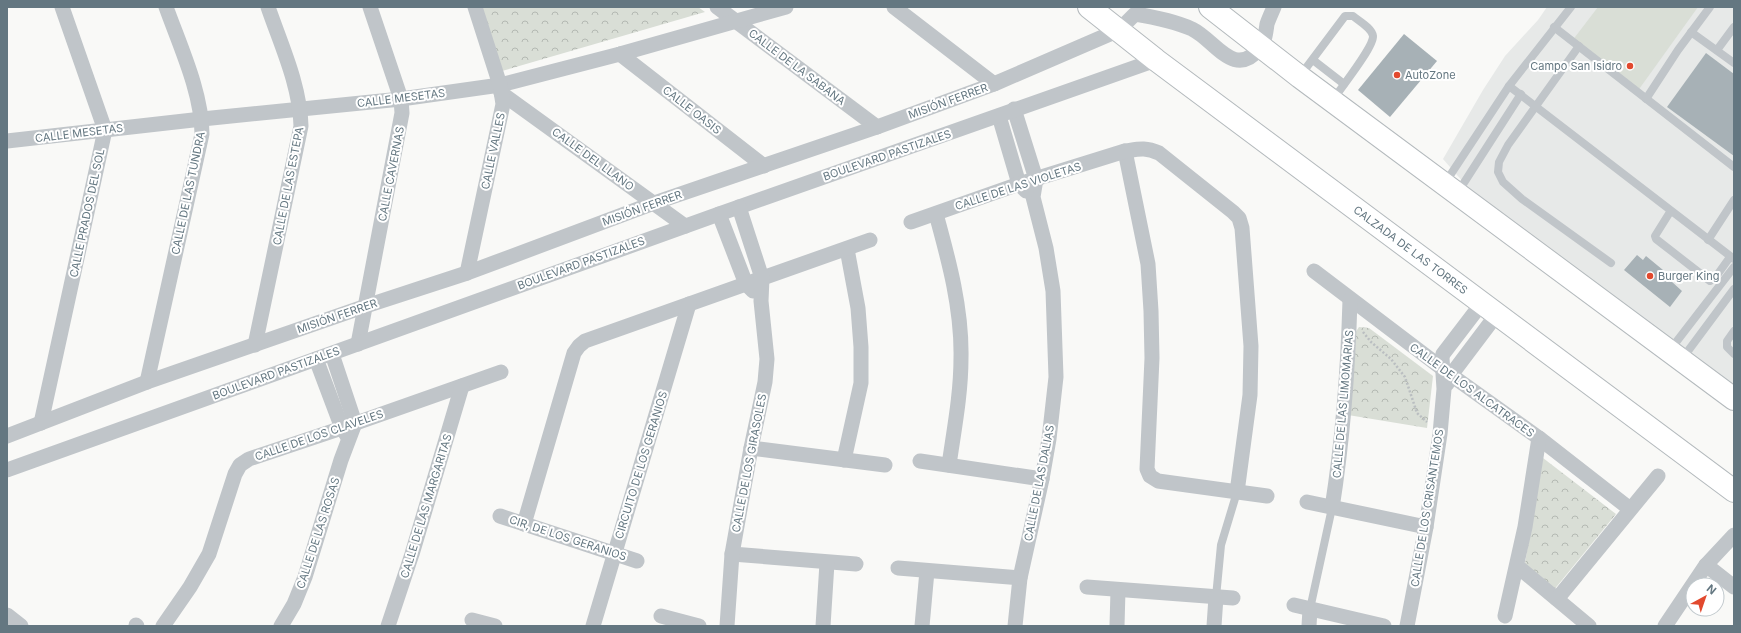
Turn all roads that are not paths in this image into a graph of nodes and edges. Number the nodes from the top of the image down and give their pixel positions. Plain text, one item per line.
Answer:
1 (62, 7) edge
2 (166, 7) edge
3 (268, 7) edge
4 (370, 7) edge
5 (475, 7) edge
6 (717, 7) edge
7 (786, 7) edge
8 (894, 7) edge
9 (1089, 7) edge
10 (1210, 7) edge
11 (1274, 7) edge
12 (1571, 7) edge
13 (1710, 7) edge
14 (1138, 11) edge
15 (736, 21) junction
16 (1734, 27) edge
17 (1554, 28) junction
18 (1119, 30) junction
19 (1692, 32) junction
20 (1579, 46) junction
21 (1261, 47) junction
22 (1717, 50) junction
23 (620, 54) junction
24 (1156, 60) junction
25 (1734, 63) edge
26 (1306, 68) junction
27 (994, 84) junction
28 (1509, 86) junction
29 (501, 89) junction
30 (1338, 92) junction
31 (1521, 94) junction
32 (401, 99) junction
33 (1646, 99) junction
34 (1535, 105) junction
35 (301, 109) junction
36 (1014, 109) junction
37 (999, 116) junction
38 (202, 118) junction
39 (877, 127) junction
40 (105, 130) junction
41 (7, 141) edge
42 (1125, 151) junction
43 (764, 166) junction
44 (1734, 167) edge
45 (1036, 179) junction
46 (1019, 184) junction
47 (1451, 188) junction
48 (1033, 197) junction
49 (1734, 200) edge
50 (654, 203) junction
51 (739, 207) junction
52 (1670, 212) junction
53 (719, 214) junction
54 (936, 214) junction
55 (911, 222) dead end
56 (685, 226) junction
57 (870, 240) dead end
58 (1708, 240) junction
59 (847, 248) junction
60 (1732, 258) edge
61 (1611, 264) dead end
62 (1734, 267) edge
63 (1314, 271) dead end
64 (467, 273) junction
65 (762, 278) junction
66 (746, 284) junction
67 (1734, 289) edge
68 (761, 301) junction
69 (689, 304) junction
70 (366, 306) junction
71 (1350, 307) junction
72 (1490, 309) junction
73 (1734, 331) edge
74 (358, 344) junction
75 (255, 345) junction
76 (332, 354) junction
77 (1734, 354) edge
78 (1676, 355) junction
79 (316, 359) junction
80 (501, 372) dead end
81 (1446, 378) junction
82 (147, 382) junction
83 (462, 386) junction
84 (1734, 400) edge
85 (41, 423) junction
86 (348, 430) junction
87 (7, 436) edge
88 (1539, 438) junction
89 (751, 448) junction
90 (844, 460) junction
91 (920, 460) dead end
92 (885, 465) dead end
93 (949, 465) junction
94 (7, 470) edge
95 (1658, 476) dead end
96 (1042, 479) junction
97 (1734, 490) edge
98 (1237, 492) junction
99 (1267, 496) dead end
100 (1307, 502) dead end
101 (1332, 508) junction
102 (1630, 509) junction
103 (500, 516) dead end
104 (524, 524) junction
105 (1426, 527) junction
106 (1734, 535) edge
107 (615, 554) junction
108 (732, 554) junction
109 (637, 561) dead end
110 (827, 562) junction
111 (856, 564) dead end
112 (1706, 565) junction
113 (1517, 566) junction
114 (898, 568) dead end
115 (927, 571) junction
116 (1020, 578) junction
117 (1087, 587) dead end
118 (1734, 587) edge
119 (1118, 590) junction
120 (1216, 597) junction
121 (1233, 598) dead end
122 (1557, 599) junction
123 (1294, 605) dead end
124 (1310, 609) junction
125 (7, 615) edge
126 (661, 616) dead end
127 (1505, 616) dead end
128 (472, 620) dead end
129 (21, 626) edge
130 (163, 626) edge
131 (281, 626) edge
132 (388, 626) edge
133 (495, 626) edge
134 (593, 626) edge
135 (696, 626) edge
136 (726, 626) edge
137 (823, 626) edge
138 (922, 626) edge
139 (1015, 626) edge
140 (1117, 626) edge
141 (1214, 626) edge
142 (1309, 626) edge
143 (1384, 626) edge
144 (1407, 626) edge
145 (1589, 626) edge
146 (1665, 626) edge

1 - 40 street
2 - 38 street, CALLE DE LAS TUNDRA
3 - 35 street, CALLE DE LAS ESTEPA
4 - 32 street, CALLE CAVERNAS
5 - 29 street, CALLE VALLES
6 - 15 street, CALLE DE LA SABANA
7 - 15 street, CALLE MESETAS
8 - 27 street
9 - 18 main road, CALZADA DE LAS TORRES
10 - 21 main road
11 - 21 street
12 - 17 lane
13 - 19 lane
14 - 18 street, MISIÓN FERRER
14 - 21 street, MISIÓN FERRER
15 - 23 street, CALLE MESETAS
15 - 39 street, CALLE DE LA SABANA
16 - 22 lane
17 - 20 lane
17 - 28 lane
18 - 24 main road, CALZADA DE LAS TORRES
18 - 27 street, MISIÓN FERRER
19 - 22 lane
19 - 33 lane
20 - 33 lane
20 - 34 lane
21 - 26 main road
22 - 25 lane
23 - 29 street, CALLE MESETAS
23 - 43 street, CALLE OASIS
24 - 36 street, BOULEVARD PASTIZALES
24 - 72 main road, CALZADA DE LAS TORRES
26 - 30 main road
26 - 30 lane
27 - 39 street, MISIÓN FERRER
28 - 31 lane
28 - 47 lane
29 - 32 street, CALLE MESETAS
29 - 50 street, CALLE DEL LLANO
29 - 64 street, CALLE VALLES
30 - 47 main road
31 - 34 lane
31 - 47 lane
32 - 35 street, CALLE MESETAS
32 - 70 street, CALLE CAVERNAS
33 - 44 lane
34 - 52 lane
34 - 61 lane
35 - 38 street, CALLE MESETAS
35 - 75 street, CALLE DE LAS ESTEPA
36 - 37 street, BOULEVARD PASTIZALES
36 - 45 street, CALLE DE LAS DALIAS
37 - 46 street
37 - 51 street, BOULEVARD PASTIZALES
38 - 40 street, CALLE MESETAS
38 - 82 street, CALLE DE LAS TUNDRA
39 - 43 street, MISIÓN FERRER
40 - 41 street, CALLE MESETAS
40 - 85 street, CALLE PRADOS DEL SOL
42 - 45 street, CALLE DE LAS VIOLETAS
42 - 98 street, CALLE DE LAS VIOLETAS
42 - 98 street
43 - 50 street, MISIÓN FERRER
45 - 46 street, CALLE DE LAS VIOLETAS
45 - 48 street, CALLE DE LAS DALIAS
46 - 48 street
46 - 54 street, CALLE DE LAS VIOLETAS
47 - 78 main road
48 - 96 street, CALLE DE LAS DALIAS
49 - 58 lane
50 - 56 street, CALLE DEL LLANO
50 - 64 street, MISIÓN FERRER
51 - 53 street, BOULEVARD PASTIZALES
51 - 65 street, CALLE DE LOS GIRASOLES
52 - 58 lane
52 - 60 lane
53 - 56 street, BOULEVARD PASTIZALES
53 - 66 street
54 - 55 street, CALLE DE LAS VIOLETAS
54 - 93 street
56 - 74 street, BOULEVARD PASTIZALES
57 - 59 street
58 - 60 lane
59 - 65 street
59 - 90 street
62 - 78 lane
63 - 71 street, CALLE DE LOS ALCATRACES
64 - 70 street, MISIÓN FERRER
65 - 66 street
65 - 68 street, CALLE DE LOS GIRASOLES
66 - 68 street
66 - 69 street
67 - 78 lane
68 - 89 street, CALLE DE LOS GIRASOLES
69 - 104 street
69 - 107 street, CIRCUITO DE LOS GERANIOS
70 - 74 street, CALLE CAVERNAS
70 - 75 street, MISIÓN FERRER
71 - 81 street, CALLE DE LOS ALCATRACES
71 - 101 street, CALLE DE LAS LIMOMARIAS
72 - 81 street, CALLE DE LOS CRISANTEMOS
72 - 97 main road, CALZADA DE LAS TORRES
73 - 77 lane
74 - 76 street, BOULEVARD PASTIZALES
75 - 82 street, MISIÓN FERRER
76 - 79 street, BOULEVARD PASTIZALES
76 - 86 street
78 - 84 main road
79 - 86 street
79 - 94 street, BOULEVARD PASTIZALES
80 - 83 street, CALLE DE LOS CLAVELES
81 - 88 street, CALLE DE LOS ALCATRACES
81 - 105 street, CALLE DE LOS CRISANTEMOS
82 - 85 street, MISIÓN FERRER
83 - 86 street, CALLE DE LOS CLAVELES
83 - 132 street, CALLE DE LAS MARGARITAS
85 - 87 street, MISIÓN FERRER
86 - 130 street, CALLE DE LOS CLAVELES
86 - 131 street, CALLE DE LAS ROSAS
88 - 102 street, CALLE DE LOS ALCATRACES
88 - 113 street
89 - 90 street
89 - 108 street, CALLE DE LOS GIRASOLES
90 - 92 street
91 - 93 street
93 - 96 street
95 - 102 street
96 - 116 street, CALLE DE LAS DALIAS
98 - 99 street
98 - 120 lane
100 - 101 street
101 - 105 street
101 - 124 lane
102 - 122 street
103 - 104 street, CIR, DE LOS GERANIOS
104 - 107 street, CIR, DE LOS GERANIOS
105 - 144 street, CALLE DE LOS CRISANTEMOS
106 - 112 street
107 - 109 street, CIR, DE LOS GERANIOS
107 - 134 street, CIRCUITO DE LOS GERANIOS
108 - 110 street
108 - 136 street, CALLE DE LOS GIRASOLES
110 - 111 street
110 - 137 street
112 - 118 street
112 - 146 street
113 - 122 street
113 - 127 street
114 - 115 street
115 - 116 street
115 - 138 street
116 - 139 street, CALLE DE LAS DALIAS
117 - 119 street
119 - 120 street
119 - 140 street
120 - 121 street
120 - 141 street
122 - 145 street
123 - 124 street
124 - 142 street
124 - 143 street
125 - 129 street
126 - 135 street
128 - 133 street

